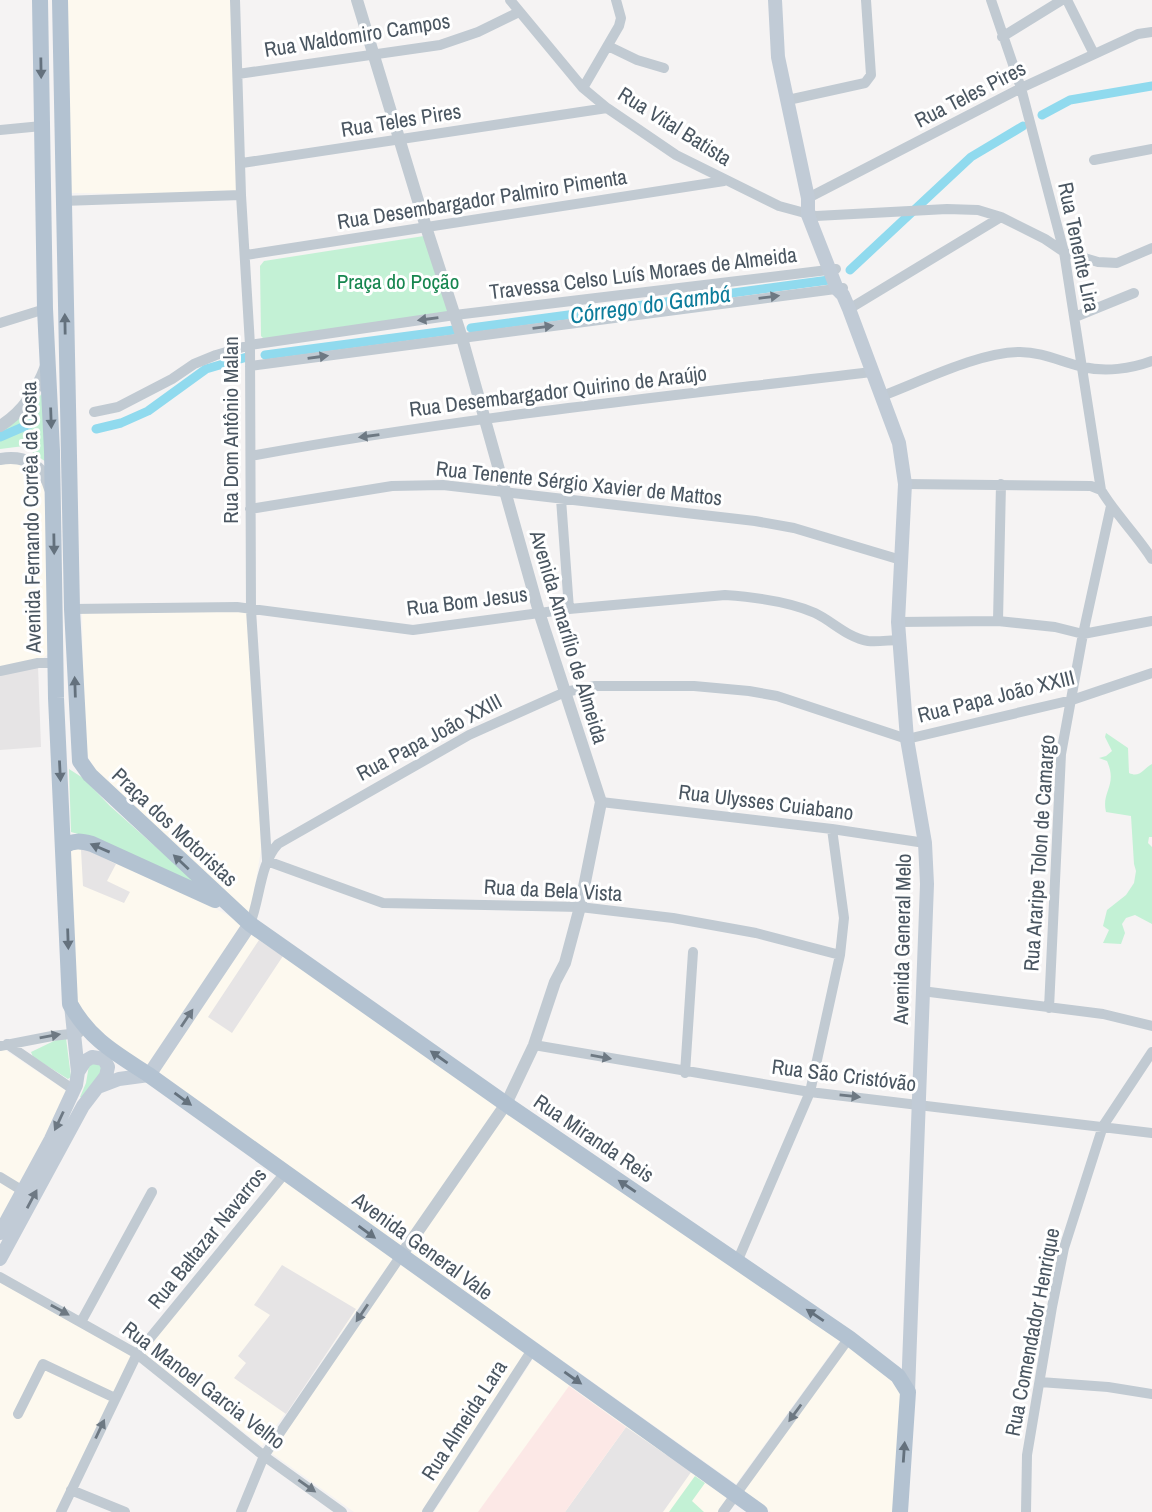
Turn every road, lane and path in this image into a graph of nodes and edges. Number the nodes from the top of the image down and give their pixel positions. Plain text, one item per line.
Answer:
1 (40, 0) edge
2 (60, 0) edge
3 (234, 0) edge
4 (357, 0) edge
5 (510, 0) edge
6 (616, 0) edge
7 (775, 0) edge
8 (866, 0) edge
9 (991, 0) edge
10 (1064, 0) edge
11 (519, 12) junction
12 (1152, 32) edge
13 (1002, 37) junction
14 (608, 46) junction
15 (374, 52) junction
16 (1094, 54) junction
17 (664, 68) dead end
18 (238, 74) junction
19 (583, 88) junction
20 (1021, 88) junction
21 (789, 100) junction
22 (607, 108) junction
23 (42, 126) junction
24 (0, 130) edge
25 (399, 140) junction
26 (1152, 149) edge
27 (1094, 160) dead end
28 (242, 163) junction
29 (724, 181) junction
30 (241, 195) junction
31 (62, 201) junction
32 (810, 209) junction
33 (1001, 217) junction
34 (426, 227) junction
35 (1152, 248) edge
36 (1064, 252) junction
37 (246, 256) junction
38 (833, 270) junction
39 (841, 290) junction
40 (1134, 293) dead end
41 (45, 309) junction
42 (849, 309) junction
43 (455, 316) junction
44 (1075, 317) junction
45 (0, 323) edge
46 (462, 338) junction
47 (250, 345) junction
48 (48, 359) junction
49 (1152, 361) edge
50 (250, 366) junction
51 (1084, 367) junction
52 (871, 372) junction
53 (882, 396) junction
54 (94, 412) dead end
55 (485, 419) junction
56 (0, 426) edge
57 (251, 456) junction
58 (0, 459) edge
59 (905, 484) junction
60 (1001, 484) junction
61 (1101, 490) junction
62 (505, 492) junction
63 (561, 499) junction
64 (53, 502) junction
65 (1111, 506) junction
66 (250, 509) junction
67 (1152, 559) edge
68 (901, 560) junction
69 (569, 608) junction
70 (72, 609) junction
71 (251, 610) junction
72 (539, 612) junction
73 (999, 621) junction
74 (1152, 621) edge
75 (898, 622) junction
76 (1083, 634) junction
77 (900, 640) junction
78 (56, 663) junction
79 (0, 671) edge
80 (1152, 673) edge
81 (565, 692) junction
82 (1072, 701) junction
83 (907, 739) junction
84 (78, 755) joint
85 (601, 802) junction
86 (832, 829) junction
87 (925, 844) junction
88 (64, 846) junction
89 (267, 860) junction
90 (229, 906) junction
91 (580, 908) junction
92 (250, 923) junction
93 (692, 952) dead end
94 (840, 955) junction
95 (922, 991) junction
96 (71, 1004) junction
97 (1049, 1008) junction
98 (1152, 1026) edge
99 (74, 1032) junction
100 (99, 1042) junction
101 (4, 1045) edge
102 (534, 1045) junction
103 (1152, 1052) edge
104 (78, 1072) junction
105 (685, 1073) junction
106 (149, 1075) junction
107 (97, 1087) junction
108 (74, 1090) junction
109 (810, 1092) junction
110 (506, 1104) junction
111 (920, 1104) junction
112 (1103, 1126) junction
113 (1152, 1133) edge
114 (285, 1173) junction
115 (0, 1177) edge
116 (23, 1191) junction
117 (152, 1192) dead end
118 (0, 1233) edge
119 (400, 1256) junction
120 (0, 1259) edge
121 (737, 1262) junction
122 (0, 1277) edge
123 (81, 1322) junction
124 (849, 1338) junction
125 (532, 1349) junction
126 (911, 1352) junction
127 (137, 1354) junction
128 (889, 1369) junction
129 (1040, 1382) junction
130 (908, 1392) junction
131 (1152, 1394) edge
132 (115, 1398) junction
133 (18, 1414) dead end
134 (264, 1456) junction
135 (71, 1490) junction
136 (736, 1494) junction
137 (61, 1512) edge
138 (125, 1512) edge
139 (241, 1512) edge
140 (342, 1512) edge
141 (427, 1512) edge
142 (723, 1512) edge
143 (760, 1512) edge
144 (900, 1512) edge
145 (1026, 1512) edge

1 -> 23 main road, Avenida Fernando Corrêa da Costa
2 - 31 main road, Avenida Fernando Corrêa da Costa
3 - 18 street, Rua Dom Antônio Malan
4 - 15 street, Avenida Amarílio de Almeida
5 - 11 street, Rua Vital Batista
6 - 14 street
7 - 21 main road, Avenida General Melo
8 - 21 street
9 - 13 street, Rua Tenente Lira
10 - 13 street
10 - 16 street
11 - 15 street, Rua Waldomiro Campos
11 - 19 street, Rua Vital Batista
12 - 16 street, Rua Teles Pires
13 - 20 street, Rua Tenente Lira
14 - 17 street
14 - 19 street
15 - 18 street, Rua Waldomiro Campos
15 - 25 street, Avenida Amarílio de Almeida
16 - 20 street, Rua Teles Pires
18 - 28 street, Rua Dom Antônio Malan
19 - 22 street, Rua Vital Batista
20 - 32 street, Rua Teles Pires
20 - 36 street, Rua Tenente Lira
21 - 32 main road, Avenida General Melo
22 - 25 street, Rua Teles Pires
22 - 29 street, Rua Vital Batista
23 - 24 street
23 - 41 main road, Avenida Fernando Corrêa da Costa
25 - 28 street, Rua Teles Pires
25 - 34 street, Avenida Amarílio de Almeida
26 - 27 street
28 - 30 street, Rua Dom Antônio Malan
29 - 32 street, Rua Vital Batista
29 - 34 street, Rua Desembargador Palmiro Pimenta
30 - 31 street
30 - 37 street, Rua Dom Antônio Malan
70 -> 31 main road, Avenida Fernando Corrêa da Costa
32 - 33 street
32 - 38 main road, Avenida General Melo
33 - 36 street
33 - 42 street
34 - 37 street, Rua Desembargador Palmiro Pimenta
34 - 43 street, Avenida Amarílio de Almeida
35 - 36 street
36 - 44 street, Rua Tenente Lira
37 - 47 street, Rua Dom Antônio Malan
38 - 39 main road, Avenida General Melo
38 - 43 street, Travessa Celso Luís Moraes de Almeida
39 - 42 main road, Avenida General Melo
46 -> 39 street, Travessa Celso Luís Moraes de Almeida
40 - 44 street
41 - 45 street
41 - 48 main road, Avenida Fernando Corrêa da Costa
42 - 52 main road, Avenida General Melo
43 - 46 street, Avenida Amarílio de Almeida
43 -> 47 street, Travessa Celso Luís Moraes de Almeida
44 - 51 street, Rua Tenente Lira
50 -> 46 street, Travessa Celso Luís Moraes de Almeida
46 - 55 street, Avenida Amarílio de Almeida
47 - 50 street, Rua Dom Antônio Malan
47 - 54 street, Travessa Celso Luís Moraes de Almeida
48 - 56 street
48 -> 64 main road, Avenida Fernando Corrêa da Costa
49 - 51 street
50 - 57 street, Rua Dom Antônio Malan
51 - 53 street
51 - 61 street, Rua Tenente Lira
52 - 53 main road, Avenida General Melo
52 - 55 street, Rua Desembargador Quirino de Araújo
53 - 59 main road, Avenida General Melo
55 -> 57 street, Rua Desembargador Quirino de Araújo
55 - 62 street, Avenida Amarílio de Almeida
57 - 66 street, Rua Dom Antônio Malan
58 - 64 street
59 - 60 street
59 - 68 main road, Avenida General Melo
60 - 61 street
60 - 73 street
61 - 65 street, Rua Tenente Lira
62 - 63 street, Rua Tenente Sérgio Xavier de Mattos
62 - 66 street, Rua Tenente Sérgio Xavier de Mattos
62 - 72 street, Avenida Amarílio de Almeida
63 - 68 street, Rua Tenente Sérgio Xavier de Mattos
63 - 69 street
64 -> 78 main road, Avenida Fernando Corrêa da Costa
65 - 67 street
65 - 76 street, Rua Araripe Tolon de Camargo
66 - 71 street, Rua Dom Antônio Malan
68 - 75 main road, Avenida General Melo
69 - 72 street, Rua Bom Jesus
69 - 77 street, Rua Bom Jesus
70 - 71 street, Rua Bom Jesus
84 -> 70 main road, Avenida Fernando Corrêa da Costa
71 - 72 street, Rua Bom Jesus
71 - 89 street, Rua Dom Antônio Malan
72 - 81 street, Avenida Amarílio de Almeida
73 - 75 street
73 - 76 street
74 - 76 street
75 - 77 main road, Avenida General Melo
76 - 82 street, Rua Araripe Tolon de Camargo
77 - 83 main road, Avenida General Melo
78 - 79 street
78 -> 88 main road, Avenida Fernando Corrêa da Costa
80 - 82 street, Rua Papa João XXIII
81 - 83 street, Rua Papa João XXIII
81 - 85 street, Avenida Amarílio de Almeida
81 - 89 street, Rua Papa João XXIII
82 - 83 street, Rua Papa João XXIII
82 - 97 street, Rua Araripe Tolon de Camargo
83 - 87 main road, Avenida General Melo
90 -> 84 main road, Praça dos Motoristas
85 - 86 street, Rua Ulysses Cuiabano
85 - 91 street, Avenida Amarílio de Almeida
86 - 87 street, Rua Ulysses Cuiabano
86 - 94 street
87 - 95 main road, Avenida General Melo
90 -> 88 main road
88 -> 96 main road, Avenida Fernando Corrêa da Costa
89 - 91 street, Rua da Bela Vista
89 - 92 street
90 - 92 main road, Praça dos Motoristas
91 - 94 street, Rua da Bela Vista
91 - 102 street, Avenida Amarílio de Almeida
106 -> 92 main road
110 -> 92 main road, Rua Miranda Reis
93 - 105 street
94 - 109 street
95 - 97 street
95 - 111 main road, Avenida General Melo
96 - 99 main road, Avenida Fernando Corrêa da Costa
96 - 100 main road, Avenida General Vale
97 - 98 street
99 - 100 street
101 -> 99 street
99 - 104 main road, Avenida Fernando Corrêa da Costa
100 - 106 main road, Avenida General Vale
101 - 108 street
102 -> 105 street, Rua São Cristóvão
102 - 110 street, Avenida Amarílio de Almeida
103 - 112 street, Rua Comendador Henrique
104 - 107 main road
104 - 108 main road, Avenida Fernando Corrêa da Costa
105 - 109 street, Rua São Cristóvão
106 - 107 main road
106 -> 114 main road, Avenida General Vale
120 -> 107 main road
108 -> 116 main road, Avenida Fernando Corrêa da Costa
109 -> 111 street, Rua São Cristóvão
109 - 121 street
110 - 119 street, Avenida Amarílio de Almeida
121 -> 110 main road, Rua Miranda Reis
111 - 112 street, Rua São Cristóvão
111 - 126 main road, Avenida General Melo
112 - 113 street, Rua São Cristóvão
112 - 129 street, Rua Comendador Henrique
114 -> 119 main road, Avenida General Vale
114 - 127 street, Rua Baltazar Navarros
115 - 116 street
116 - 118 main road, Avenida Fernando Corrêa da Costa
117 - 123 street
119 - 125 main road, Avenida General Vale
119 -> 134 street
124 -> 121 main road, Rua Miranda Reis
122 -> 123 street, Rua Manoel Garcia Velho
123 - 127 street, Rua Manoel Garcia Velho
124 - 128 main road, Rua Miranda Reis
124 -> 136 street
125 -> 136 main road, Avenida General Vale
125 - 141 street, Rua Almeida Lara
126 - 128 main road
126 - 130 main road, Avenida General Melo
127 - 132 street, Rua Baltazar Navarros
127 - 134 street, Rua Manoel Garcia Velho
128 - 130 main road, Rua Miranda Reis
129 - 131 street
129 - 145 street, Rua Comendador Henrique
144 -> 130 main road, Avenida General Melo
132 - 133 street
135 -> 132 street, Rua Baltazar Navarros
134 - 139 street
134 -> 140 street, Rua Manoel Garcia Velho
135 - 137 street, Rua Baltazar Navarros
135 - 138 street
136 - 142 street
136 - 143 main road, Avenida General Vale

